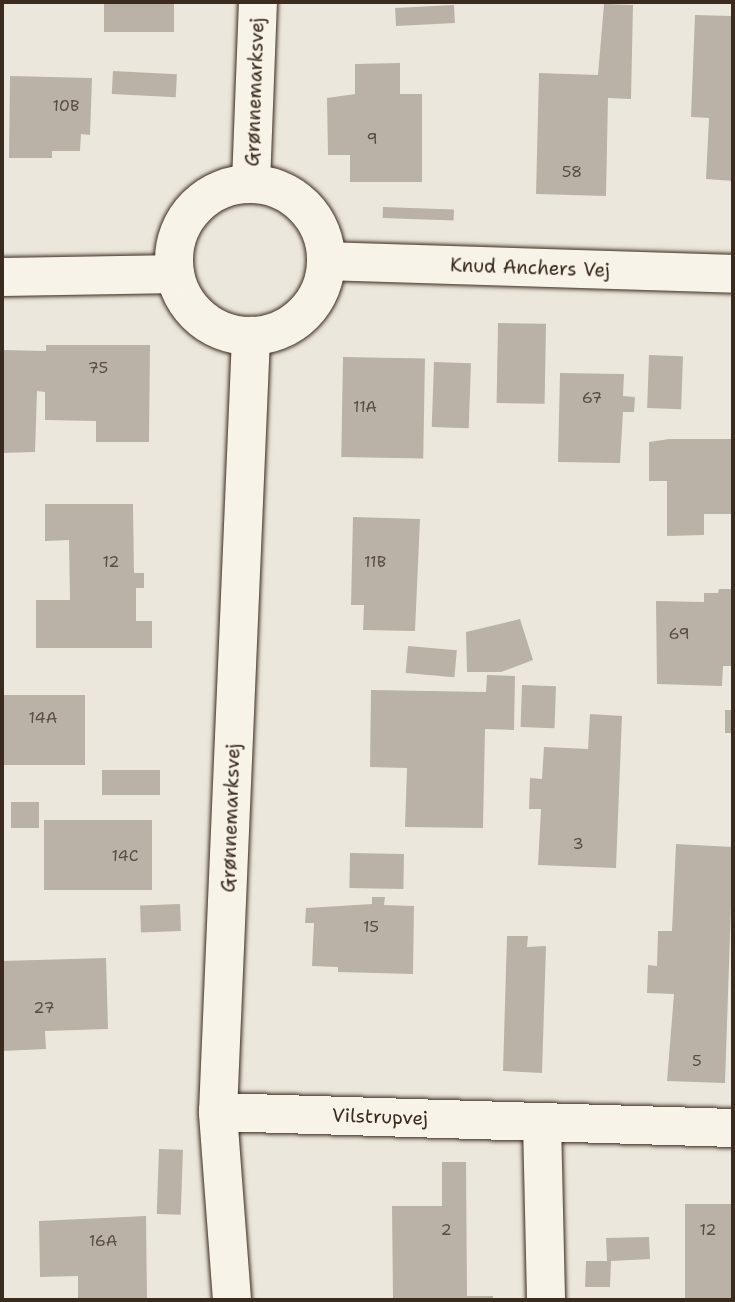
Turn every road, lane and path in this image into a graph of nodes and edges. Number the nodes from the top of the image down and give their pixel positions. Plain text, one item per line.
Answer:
1 (258, 2) edge
2 (251, 183) junction
3 (327, 261) junction
4 (175, 274) junction
5 (733, 274) edge
6 (2, 277) edge
7 (251, 336) junction
8 (218, 1112) junction
9 (542, 1122) junction
10 (733, 1128) edge
11 (232, 1300) edge
12 (546, 1300) edge

1 - 2 street, Grønnemarksvej
2 - 3 street
2 - 4 street
3 - 5 street, Knud Anchers Vej
3 - 7 street
4 - 6 street
4 - 7 street
7 - 8 street, Grønnemarksvej
8 - 9 street, Vilstrupvej
8 - 11 street, Grønnemarksvej
9 - 10 street, Vilstrupvej
9 - 12 street

